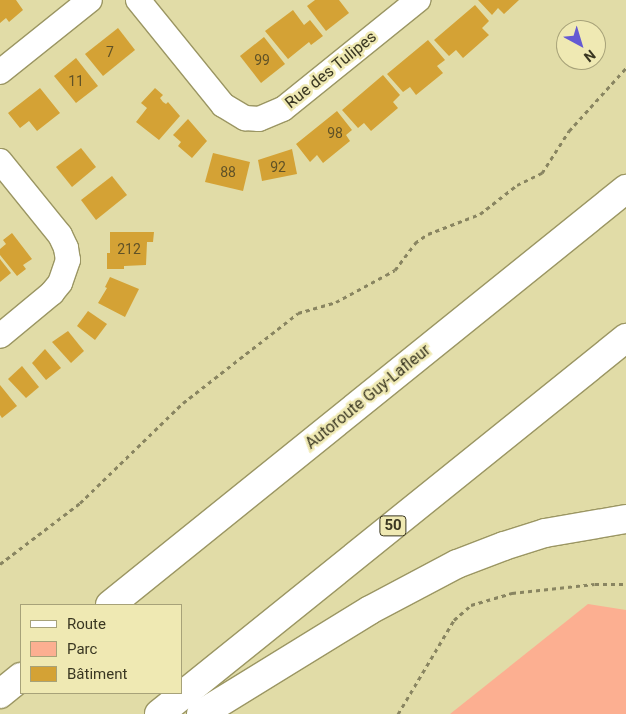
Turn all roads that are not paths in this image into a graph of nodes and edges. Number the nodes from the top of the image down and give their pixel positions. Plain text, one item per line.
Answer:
1 (90, 0) edge
2 (138, 0) edge
3 (418, 0) edge
4 (0, 72) edge
5 (0, 161) edge
6 (626, 189) edge
7 (0, 336) edge
8 (626, 338) edge
9 (626, 519) edge
10 (111, 604) edge
11 (20, 678) edge
12 (0, 694) edge
13 (159, 714) edge
14 (201, 714) edge

1 - 4 street
2 - 3 street, Rue des Tulipes
5 - 7 street
6 - 10 highway, Autoroute Guy-Lafleur
8 - 13 highway, 50
9 - 14 highway
11 - 12 highway

